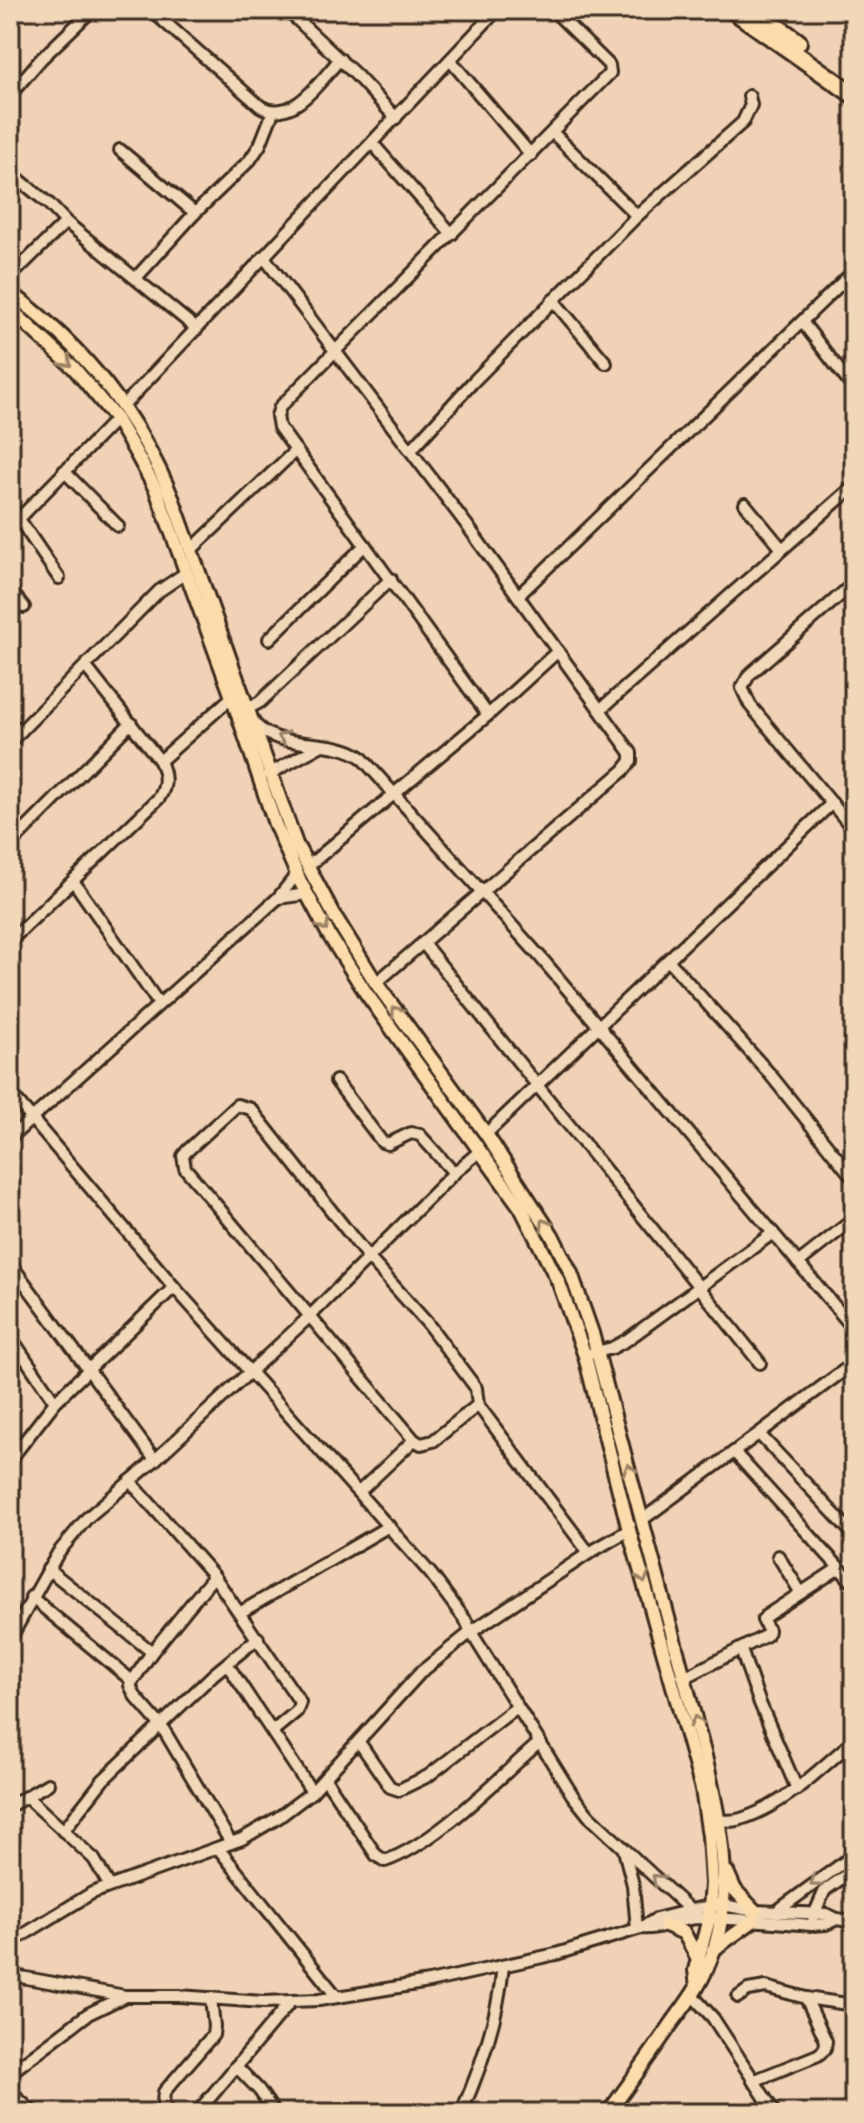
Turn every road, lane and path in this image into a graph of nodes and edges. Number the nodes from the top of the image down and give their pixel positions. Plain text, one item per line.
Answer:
1 (92, 10) edge
2 (151, 10) edge
3 (497, 10) edge
4 (553, 10) edge
5 (733, 10) edge
6 (754, 10) edge
7 (289, 11) edge
8 (340, 59) junction
9 (450, 60) junction
10 (854, 83) edge
11 (10, 95) edge
12 (854, 95) edge
13 (749, 96) dead end
14 (273, 112) junction
15 (396, 118) junction
16 (553, 133) junction
17 (373, 144) junction
18 (120, 150) dead end
19 (531, 155) junction
20 (10, 172) edge
21 (195, 213) junction
22 (637, 216) junction
23 (66, 222) junction
24 (452, 234) junction
25 (264, 257) junction
26 (854, 271) edge
27 (10, 277) edge
28 (136, 278) junction
29 (10, 292) edge
30 (553, 300) junction
31 (10, 309) edge
32 (803, 323) junction
33 (197, 329) junction
34 (335, 352) junction
35 (606, 363) dead end
36 (854, 389) edge
37 (124, 405) junction
38 (116, 419) junction
39 (296, 450) junction
40 (411, 450) junction
41 (64, 471) junction
42 (854, 486) edge
43 (745, 504) dead end
44 (19, 519) junction
45 (118, 526) dead end
46 (10, 528) edge
47 (365, 545) junction
48 (782, 549) junction
49 (191, 550) junction
50 (187, 572) junction
51 (59, 578) dead end
52 (391, 579) junction
53 (854, 583) edge
54 (10, 590) edge
55 (518, 596) junction
56 (24, 607) dead end
57 (269, 639) dead end
58 (558, 651) junction
59 (86, 667) junction
60 (232, 697) junction
61 (601, 709) junction
62 (248, 713) junction
63 (488, 715) junction
64 (10, 723) edge
65 (131, 723) junction
66 (21, 731) junction
67 (10, 742) edge
68 (322, 746) junction
69 (160, 761) junction
70 (269, 774) junction
71 (394, 794) junction
72 (832, 803) junction
73 (854, 830) edge
74 (10, 845) edge
75 (302, 870) junction
76 (74, 882) junction
77 (483, 892) junction
78 (307, 894) junction
79 (278, 898) junction
80 (10, 941) edge
81 (423, 943) junction
82 (353, 947) junction
83 (342, 955) junction
84 (668, 960) junction
85 (376, 983) junction
86 (159, 1004) junction
87 (598, 1027) junction
88 (336, 1081) dead end
89 (536, 1084) junction
90 (10, 1093) edge
91 (33, 1118) junction
92 (486, 1134) junction
93 (10, 1138) edge
94 (480, 1151) junction
95 (454, 1173) junction
96 (854, 1179) edge
97 (854, 1219) edge
98 (773, 1233) junction
99 (368, 1257) junction
100 (10, 1263) edge
101 (798, 1263) junction
102 (174, 1287) junction
103 (698, 1289) junction
104 (310, 1316) junction
105 (854, 1329) edge
106 (10, 1336) edge
107 (591, 1354) junction
108 (760, 1363) dead end
109 (850, 1367) edge
110 (87, 1370) junction
111 (249, 1372) junction
112 (854, 1380) edge
113 (55, 1402) junction
114 (478, 1405) junction
115 (760, 1435) junction
116 (414, 1440) junction
117 (735, 1453) junction
118 (10, 1460) edge
119 (155, 1460) junction
120 (130, 1481) junction
121 (359, 1492) junction
122 (642, 1520) junction
123 (389, 1526) junction
124 (629, 1530) junction
125 (854, 1535) edge
126 (589, 1553) junction
127 (778, 1556) dead end
128 (839, 1568) junction
129 (48, 1569) junction
130 (214, 1576) junction
131 (854, 1584) edge
132 (801, 1593) junction
133 (31, 1597) junction
134 (665, 1606) junction
135 (241, 1612) junction
136 (653, 1612) junction
137 (471, 1632) junction
138 (258, 1638) junction
139 (10, 1639) edge
140 (741, 1650) junction
141 (152, 1652) junction
142 (227, 1664) junction
143 (684, 1678) junction
144 (131, 1680) junction
145 (517, 1707) junction
146 (162, 1727) junction
147 (273, 1731) junction
148 (854, 1740) edge
149 (359, 1742) junction
150 (540, 1742) junction
151 (325, 1778) junction
152 (48, 1784) dead end
153 (797, 1789) junction
154 (312, 1792) junction
155 (27, 1797) junction
156 (10, 1806) edge
157 (713, 1821) junction
158 (63, 1831) junction
159 (231, 1843) junction
160 (218, 1848) junction
161 (624, 1848) junction
162 (854, 1855) edge
163 (724, 1860) junction
164 (854, 1870) edge
165 (109, 1885) junction
166 (690, 1910) junction
167 (777, 1911) junction
168 (716, 1912) junction
169 (813, 1912) junction
170 (754, 1916) junction
171 (837, 1919) junction
172 (854, 1922) edge
173 (666, 1925) junction
174 (812, 1925) junction
175 (639, 1929) junction
176 (10, 1943) edge
177 (713, 1950) junction
178 (698, 1959) junction
179 (503, 1966) junction
180 (10, 1975) edge
181 (694, 1991) junction
182 (125, 1996) junction
183 (337, 1997) junction
184 (738, 1997) dead end
185 (211, 1998) junction
186 (806, 1998) junction
187 (291, 2001) junction
188 (854, 2005) edge
189 (236, 2066) junction
190 (10, 2073) edge
191 (753, 2081) junction
192 (10, 2092) edge
193 (34, 2113) edge
194 (168, 2113) edge
195 (197, 2113) edge
196 (275, 2113) edge
197 (461, 2113) edge
198 (608, 2113) edge
199 (775, 2113) edge

1 - 11 street
2 - 14 street
3 - 9 street
4 - 16 street
5 - 12 highway
6 - 10 highway
7 - 8 street
8 - 14 street
8 - 15 street
9 - 15 street
9 - 19 street
13 - 22 street
14 - 21 street
15 - 17 street
16 - 19 street
16 - 22 street
17 - 24 street
17 - 25 street
18 - 21 street
19 - 24 street
20 - 23 street
21 - 28 street
22 - 30 street
23 - 27 street
23 - 28 street
24 - 34 street
25 - 33 street
25 - 34 street
26 - 32 street
28 - 33 street
29 - 37 main road
30 - 35 street
30 - 40 street
31 -> 38 main road
32 - 36 street
32 - 55 street
33 - 37 street
34 - 39 street
34 - 40 street
37 - 49 main road
38 - 41 street
38 - 50 main road
39 - 47 street
39 - 49 street
40 - 55 street
41 - 44 street
41 - 45 street
42 - 48 street
43 - 48 street
44 - 46 street
44 - 51 street
47 - 52 street
47 - 57 street
48 - 61 street
49 - 62 main road
50 - 59 street
50 - 60 main road
52 - 62 street
52 - 63 street
53 - 72 street
54 - 56 street
55 - 58 street
58 - 61 street
58 - 63 street
59 - 65 street
59 - 66 street
60 - 69 street
60 - 75 main road
61 - 77 street
68 -> 62 street
62 - 70 main road
63 - 71 street
64 - 66 street
65 - 69 street
65 - 74 street
66 - 67 street
68 - 70 street
68 - 71 street
69 - 76 street
70 - 75 main road
71 - 75 street
71 - 77 street
72 - 73 street
72 - 84 street
75 - 78 main road
75 - 79 street
75 - 82 main road
76 - 80 street
76 - 86 street
77 - 81 street
77 - 87 street
78 - 79 street
78 -> 83 main road
79 - 86 street
81 - 85 street
81 - 89 street
82 - 83 main road
82 - 85 main road
83 - 94 main road
84 - 87 street
84 - 96 street
92 -> 85 main road
86 - 91 street
87 - 89 street
87 - 98 street
88 - 95 street
89 - 92 street
89 - 103 street
90 - 91 street
91 - 93 street
91 - 102 street
107 -> 92 main road
94 - 95 street
94 - 107 main road
95 - 99 street
97 - 101 street
98 - 101 street
98 - 103 street
99 - 104 street
99 - 104 street
99 - 114 street
100 - 110 street
101 - 105 street
102 - 110 street
102 - 111 street
103 - 107 street
103 - 108 street
104 - 111 street
104 - 116 street
106 - 113 street
122 -> 107 main road
107 - 124 main road
109 - 112 street
109 - 115 street
110 - 113 street
110 - 119 street
111 - 119 street
111 - 121 street
113 - 118 street
114 - 116 street
114 - 126 street
115 - 117 street
115 - 125 street
116 - 121 street
117 - 122 street
117 - 128 street
119 - 120 street
120 - 129 street
120 - 130 street
121 - 123 street
122 - 134 main road
123 - 135 street
123 - 137 street
124 - 126 street
124 -> 136 main road
126 - 137 street
127 - 132 street
128 - 131 street
128 - 132 street
129 - 133 street
129 - 141 street
130 - 135 street
130 - 141 street
132 - 140 street
133 - 139 street
133 - 144 street
134 - 136 main road
134 - 143 main road
135 - 138 street
136 - 157 main road
137 - 145 street
137 - 149 street
138 - 142 street
138 - 147 street
140 - 143 street
140 - 153 street
141 - 144 street
142 - 146 street
142 - 147 street
157 -> 143 main road
144 - 146 street
145 - 149 street
145 - 150 street
146 - 158 street
146 - 159 street
147 - 154 street
148 - 153 street
149 - 151 street
150 - 151 street
150 - 161 street
151 - 154 street
152 - 155 street
153 - 157 street
154 - 159 street
155 - 156 street
155 - 158 street
157 - 163 main road
157 - 168 main road
158 - 165 street
159 - 160 street
160 - 165 street
160 - 183 street
166 -> 161 street
161 - 175 street
162 -> 167 street
163 - 168 main road
163 - 170 main road
164 - 169 street
165 - 176 street
166 - 168 street
166 - 175 street
167 - 169 street
167 - 170 street
168 - 170 street
168 - 173 street
168 - 177 main road
168 - 178 main road
169 - 171 street
169 - 174 street
170 - 174 street
170 - 177 main road
171 - 172 street
171 - 174 street
173 - 175 street
173 - 178 main road
175 - 179 street
177 - 181 main road
178 - 181 main road
179 - 183 street
179 - 197 street
180 - 182 street
181 - 191 street
181 - 198 main road
182 - 185 street
182 - 190 street
183 - 187 street
184 - 186 street
185 - 187 street
185 - 194 street
186 - 188 street
186 - 191 street
187 - 189 street
189 - 195 street
189 - 196 street
191 - 199 street
192 - 193 street

